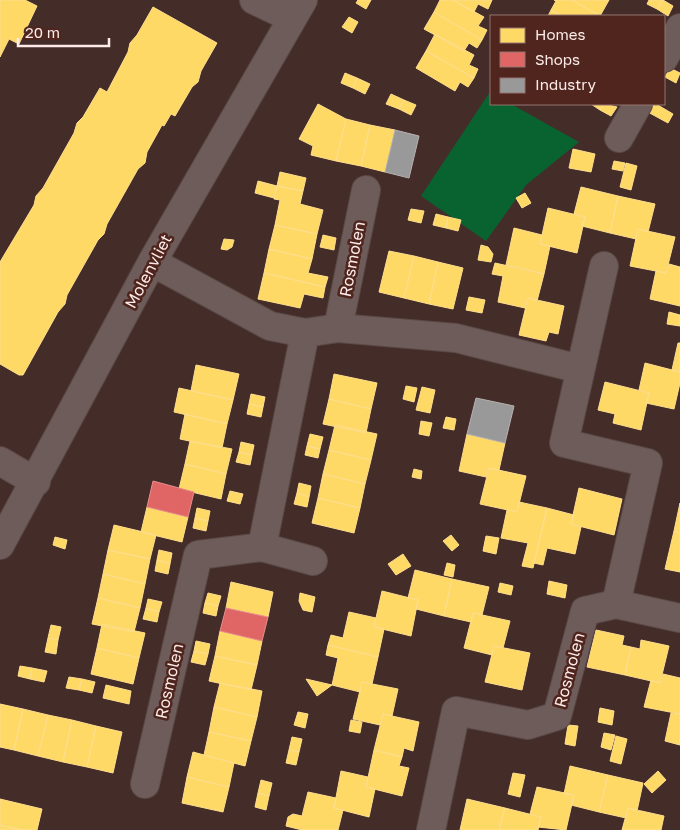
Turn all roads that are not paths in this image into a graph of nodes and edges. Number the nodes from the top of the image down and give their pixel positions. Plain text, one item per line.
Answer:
1 (254, 0) edge
2 (297, 9) edge
3 (680, 28) edge
4 (665, 56) edge
5 (637, 105) edge
6 (619, 138) dead end
7 (366, 190) dead end
8 (152, 262) junction
9 (604, 266) dead end
10 (338, 328) junction
11 (305, 333) junction
12 (580, 369) junction
13 (0, 461) edge
14 (36, 482) junction
15 (0, 545) edge
16 (262, 547) junction
17 (313, 561) dead end
18 (616, 604) junction
19 (680, 618) edge
20 (145, 784) dead end
21 (431, 830) edge

1 - 2 street
2 - 8 street, Molenvliet
3 - 4 street
5 - 6 street
7 - 10 street, Rosmolen
8 - 11 street
8 - 14 street, Molenvliet
9 - 12 street
10 - 11 street
10 - 12 street
11 - 16 street
12 - 18 street
13 - 14 street
14 - 15 street, Molenvliet
16 - 17 street, Rosmolen
16 - 20 street, Rosmolen
18 - 19 street, Rosmolen
18 - 21 street, Rosmolen

